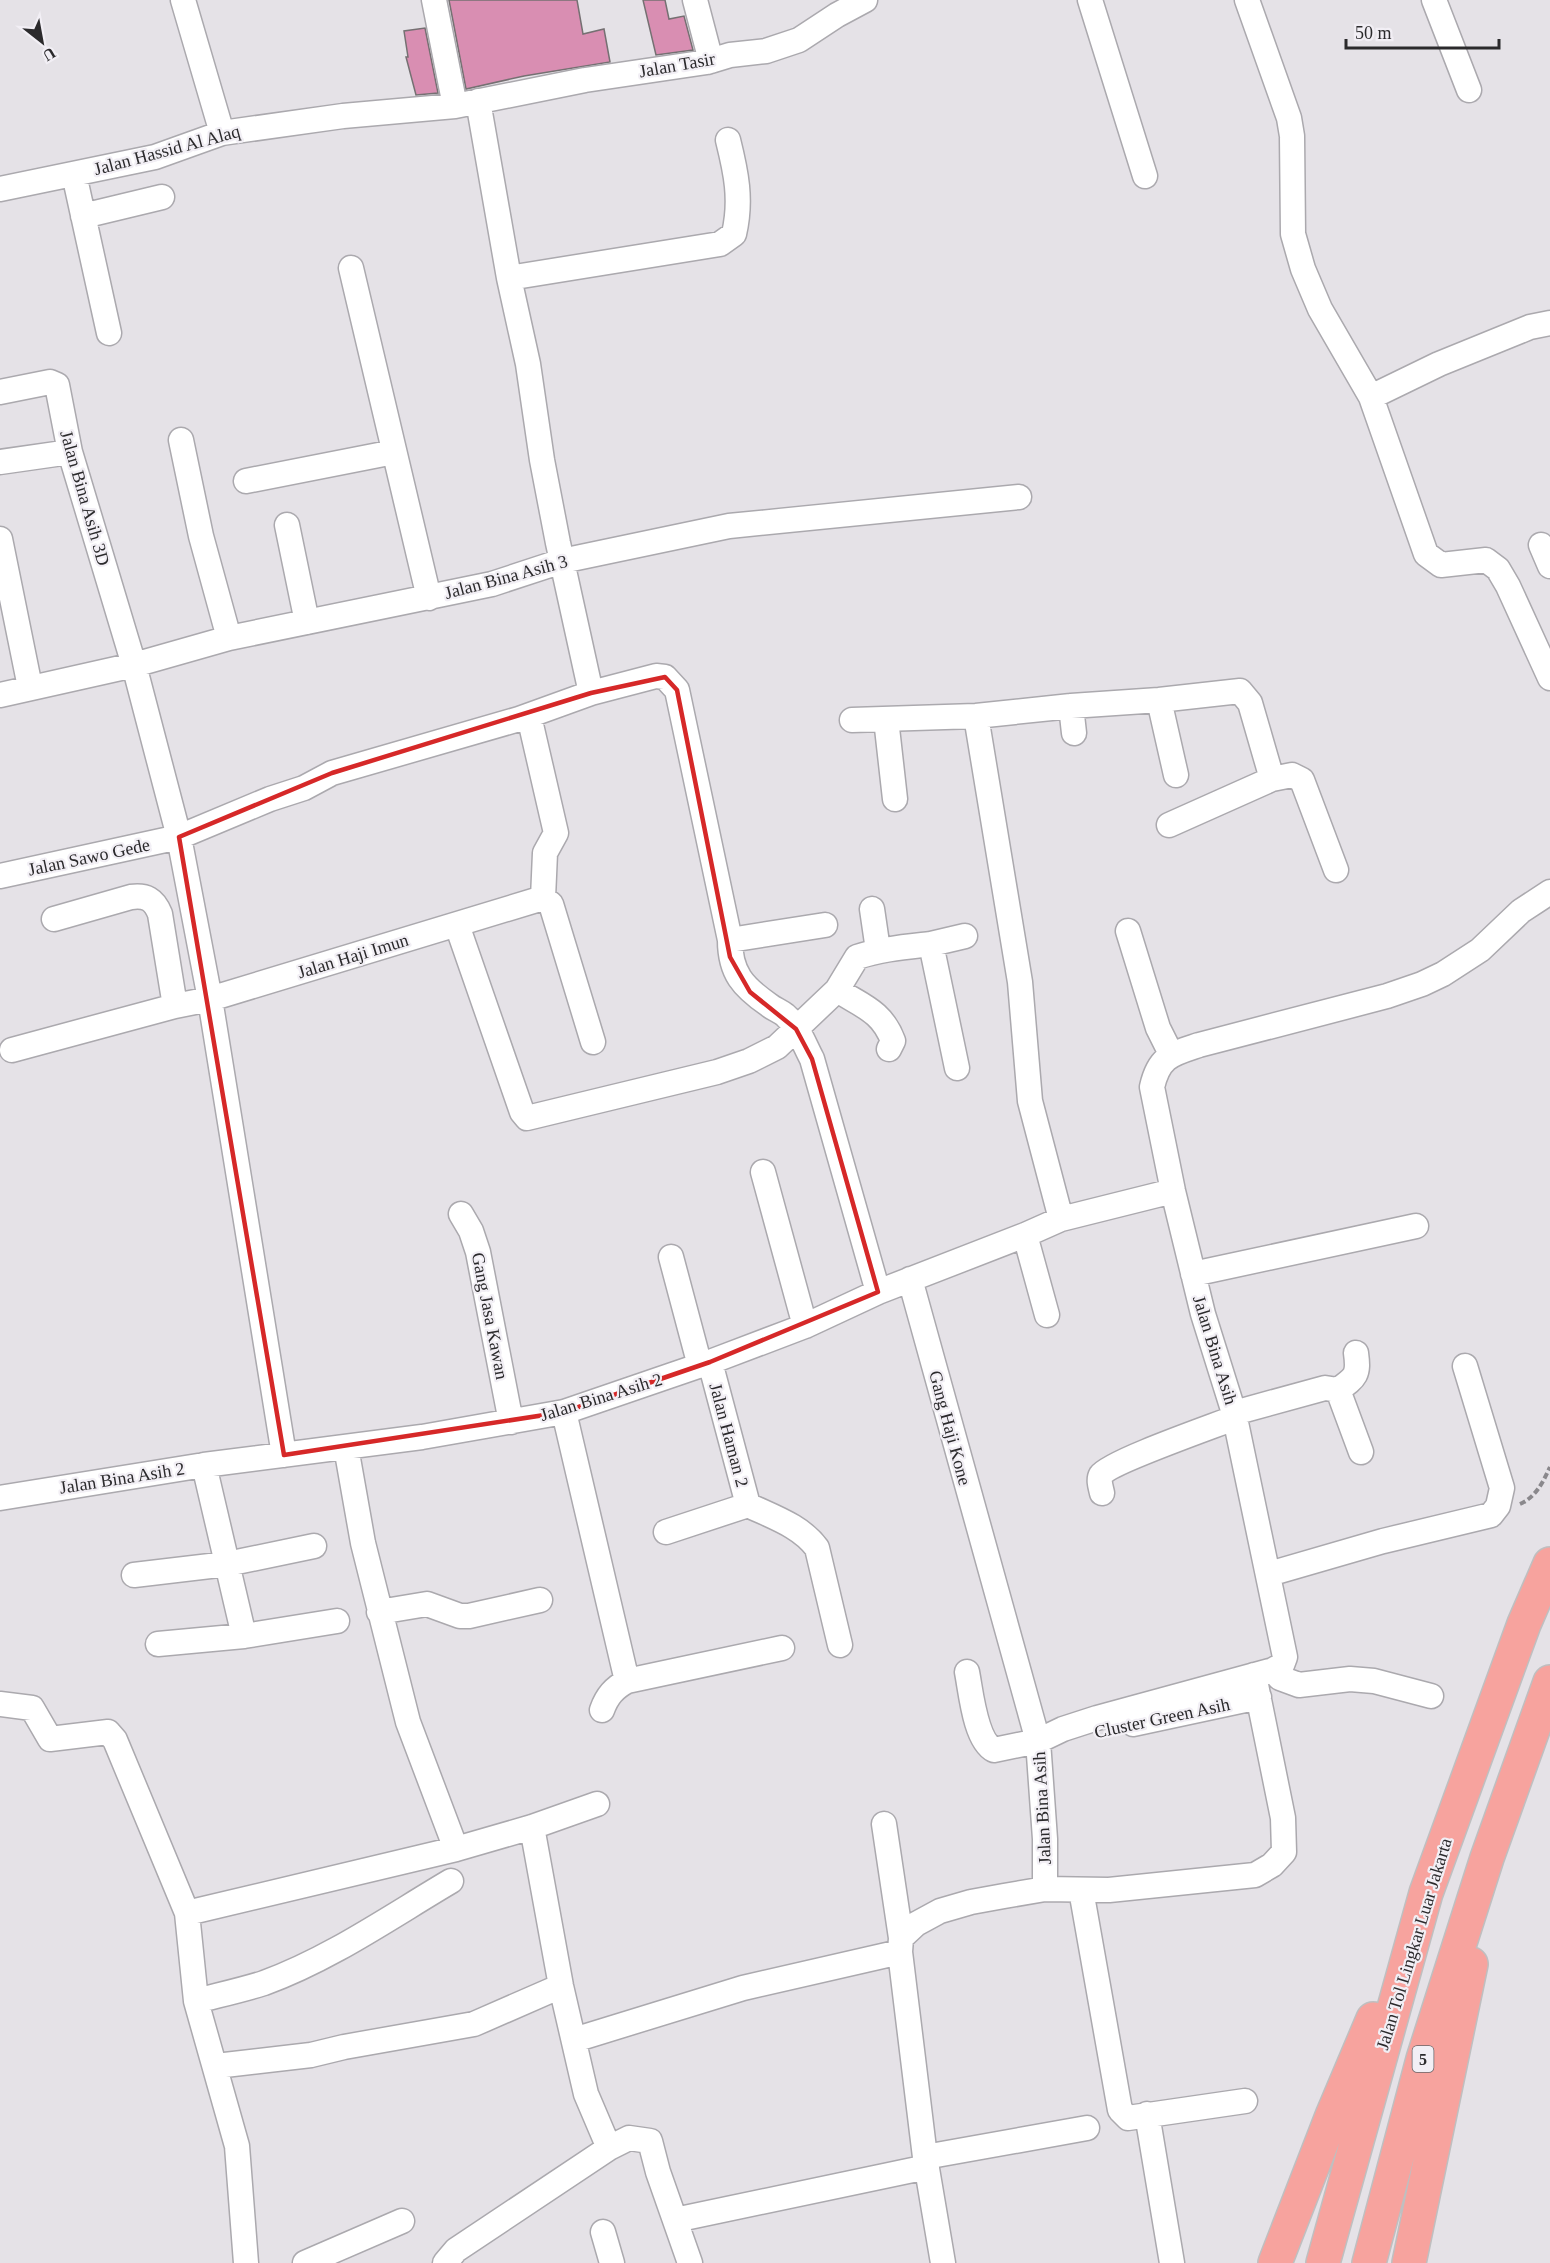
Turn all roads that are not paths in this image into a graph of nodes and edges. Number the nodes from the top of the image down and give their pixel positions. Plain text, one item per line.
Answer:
1 (183, 0) edge
2 (434, 0) edge
3 (695, 0) edge
4 (1090, 0) edge
5 (1247, 0) edge
6 (1434, 0) edge
7 (862, 1) edge
8 (711, 61) junction
9 (1469, 90) dead end
10 (467, 103) junction
11 (222, 133) junction
12 (728, 140) dead end
13 (74, 174) junction
14 (1145, 176) dead end
15 (0, 189) edge
16 (162, 197) dead end
17 (83, 216) junction
18 (351, 268) dead end
19 (510, 278) junction
20 (1550, 323) edge
21 (109, 333) dead end
22 (2, 386) edge
23 (1371, 397) junction
24 (182, 440) dead end
25 (70, 452) junction
26 (394, 452) junction
27 (0, 462) edge
28 (246, 482) dead end
29 (1019, 497) dead end
30 (287, 525) dead end
31 (0, 539) edge
32 (562, 561) junction
33 (429, 598) junction
34 (307, 622) junction
35 (229, 638) junction
36 (134, 665) junction
37 (1550, 678) edge
38 (30, 687) junction
39 (591, 693) junction
40 (0, 695) edge
41 (1159, 700) junction
42 (1071, 705) junction
43 (529, 716) junction
44 (976, 716) junction
45 (886, 719) junction
46 (852, 720) dead end
47 (1074, 733) dead end
48 (1176, 775) dead end
49 (1272, 779) junction
50 (895, 799) dead end
51 (1169, 825) dead end
52 (179, 837) junction
53 (1336, 870) dead end
54 (0, 876) edge
55 (1550, 892) edge
56 (543, 898) junction
57 (872, 909) dead end
58 (54, 919) dead end
59 (457, 925) junction
60 (825, 925) dead end
61 (1128, 931) dead end
62 (965, 936) dead end
63 (730, 940) junction
64 (931, 944) junction
65 (878, 950) junction
66 (837, 990) junction
67 (210, 999) junction
68 (175, 1006) junction
69 (796, 1029) junction
70 (593, 1042) dead end
71 (889, 1049) dead end
72 (12, 1050) dead end
73 (1171, 1054) junction
74 (957, 1068) dead end
75 (763, 1172) dead end
76 (1173, 1191) junction
77 (461, 1214) dead end
78 (1061, 1219) junction
79 (1416, 1226) dead end
80 (1025, 1235) junction
81 (671, 1257) dead end
82 (1193, 1274) junction
83 (910, 1279) junction
84 (878, 1292) junction
85 (1047, 1315) dead end
86 (805, 1326) junction
87 (1356, 1353) dead end
88 (705, 1364) junction
89 (1465, 1366) dead end
90 (1338, 1390) junction
91 (564, 1412) junction
92 (1234, 1415) junction
93 (510, 1422) junction
94 (346, 1448) junction
95 (1361, 1452) dead end
96 (284, 1455) junction
97 (204, 1465) junction
98 (1102, 1493) dead end
99 (0, 1498) edge
100 (748, 1505) junction
101 (666, 1532) dead end
102 (314, 1546) dead end
103 (227, 1564) junction
104 (1550, 1564) edge
105 (1269, 1574) junction
106 (134, 1575) dead end
107 (540, 1600) dead end
108 (379, 1612) junction
109 (337, 1621) dead end
110 (244, 1636) junction
111 (158, 1644) dead end
112 (840, 1645) dead end
113 (782, 1648) dead end
114 (967, 1672) dead end
115 (627, 1681) junction
116 (1262, 1681) junction
117 (1550, 1682) edge
118 (1431, 1696) dead end
119 (0, 1704) edge
120 (602, 1710) dead end
121 (1064, 1739) dead end
122 (1038, 1741) junction
123 (597, 1804) dead end
124 (884, 1824) dead end
125 (532, 1827) junction
126 (456, 1849) junction
127 (1487, 1858) junction
128 (451, 1881) dead end
129 (1045, 1889) junction
130 (1081, 1890) junction
131 (1426, 1893) junction
132 (187, 1913) junction
133 (900, 1945) junction
134 (561, 1986) junction
135 (196, 2001) junction
136 (574, 2040) junction
137 (216, 2066) junction
138 (1245, 2101) dead end
139 (1147, 2114) junction
140 (1087, 2128) dead end
141 (609, 2148) junction
142 (926, 2162) junction
143 (675, 2220) junction
144 (402, 2221) dead end
145 (603, 2232) dead end
146 (246, 2263) edge
147 (305, 2263) edge
148 (445, 2263) edge
149 (612, 2263) edge
150 (690, 2263) edge
151 (943, 2263) edge
152 (1172, 2263) edge
153 (1275, 2263) edge
154 (1323, 2263) edge
155 (1369, 2263) edge
156 (1409, 2263) edge

1 - 11 street
2 - 10 street
3 - 8 street
4 - 14 street
5 - 23 street
6 - 9 street
7 - 8 street, Jalan Tasir
8 - 10 street, Jalan Tasir
10 - 11 street, Jalan Hassid Al Alaq
10 - 19 street
11 - 13 street, Jalan Hassid Al Alaq
12 - 19 street
13 - 15 street, Jalan Hassid Al Alaq
13 - 17 street
16 - 17 street
17 - 21 street
18 - 26 street
19 - 32 street
20 - 23 street
22 - 25 street, Jalan Bina Asih 3D
23 - 37 street
24 - 35 street
25 - 27 street
25 - 36 street, Jalan Bina Asih 3D
26 - 28 street
26 - 33 street
29 - 32 street, Jalan Bina Asih 3
30 - 34 street
31 - 38 street
32 - 33 street, Jalan Bina Asih 3
32 - 39 street
33 - 34 street, Jalan Bina Asih 3
34 - 35 street, Jalan Bina Asih 3
35 - 36 street, Jalan Bina Asih 3
36 - 38 street, Jalan Bina Asih 3
36 - 52 street, Jalan Bina Asih 3D
38 - 40 street, Jalan Bina Asih 3
39 - 43 street, Jalan Sawo Gede
39 - 63 street, Jalan Sawo Gede
41 - 42 street
41 - 48 street
41 - 49 street
42 - 44 street
42 - 47 street
43 - 52 street, Jalan Sawo Gede
43 - 56 street
44 - 45 street
44 - 78 street
45 - 46 street
45 - 50 street
49 - 51 street
49 - 53 street
52 - 54 street, Jalan Sawo Gede
52 - 67 street, Jalan Bina Asih 3D
55 - 73 street
56 - 59 street, Jalan Haji Imun
56 - 70 street
57 - 65 street
58 - 68 street
59 - 67 street, Jalan Haji Imun
59 - 69 street
60 - 63 street
61 - 73 street
62 - 64 street
63 - 69 street, Jalan Sawo Gede
64 - 65 street
64 - 74 street
65 - 66 street
66 - 69 street
66 - 71 street
67 - 68 street, Jalan Haji Imun
67 - 96 street, Jalan Bina Asih 3D
68 - 72 street, Jalan Haji Imun
69 - 84 street, Jalan Sawo Gede
73 - 76 street, Jalan Bina Asih
75 - 86 street
76 - 78 street, Jalan Bina Asih 2
76 - 82 street, Jalan Bina Asih
77 - 93 street, Gang Jasa Kawan
78 - 80 street, Jalan Bina Asih 2
79 - 82 street
80 - 83 street, Jalan Bina Asih 2
80 - 85 street
81 - 88 street, Jalan Haman 2
82 - 92 street, Jalan Bina Asih
83 - 84 street, Jalan Bina Asih 2
83 - 122 street, Gang Haji Kone
84 - 86 street, Jalan Bina Asih 2
86 - 88 street, Jalan Bina Asih 2
87 - 90 street
88 - 91 street, Jalan Bina Asih 2
88 - 100 street, Jalan Haman 2
89 - 105 street
90 - 92 street
90 - 95 street
91 - 93 street, Jalan Bina Asih 2
91 - 115 street
92 - 98 street
92 - 105 street, Jalan Bina Asih
93 - 94 street, Jalan Bina Asih 2
94 - 96 street, Jalan Bina Asih 2
94 - 108 street
96 - 97 street, Jalan Bina Asih 2
97 - 99 street, Jalan Bina Asih 2
97 - 103 street
100 - 101 street
100 - 112 street, Jalan Haman 2
102 - 103 street
103 - 106 street
103 - 110 street
104 - 131 highway, Jalan Tol Lingkar Luar Jakarta
105 - 116 street, Jalan Bina Asih
107 - 108 street
108 - 126 street
109 - 110 street
110 - 111 street
113 - 115 street
114 - 122 street
115 - 120 street
116 - 118 street
116 - 121 street, Cluster Green Asih
116 - 122 street, Jalan Bina Asih
116 - 130 street
117 - 127 highway, 5
119 - 132 street
122 - 129 street, Jalan Bina Asih
123 - 125 street
124 - 133 street
125 - 126 street
125 - 134 street
126 - 132 street
127 - 155 highway, 5
127 - 156 highway
128 - 135 street
129 - 130 street
129 - 133 street
130 - 139 street
131 - 153 highway
131 - 154 highway, Jalan Tol Lingkar Luar Jakarta
132 - 135 street
133 - 136 street
133 - 142 street
134 - 136 street
134 - 137 street
135 - 137 street
136 - 141 street
137 - 146 street
138 - 139 street
139 - 152 street
140 - 142 street
141 - 143 street
141 - 148 street
142 - 143 street
142 - 151 street
143 - 150 street
144 - 147 street
145 - 149 street

